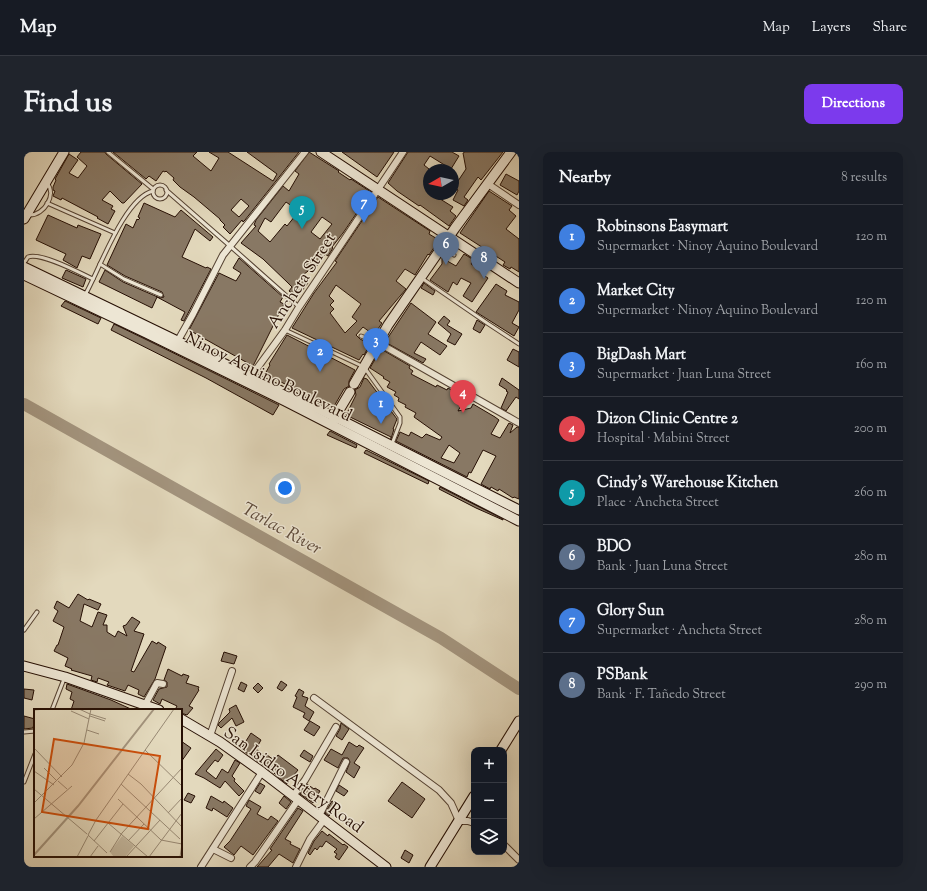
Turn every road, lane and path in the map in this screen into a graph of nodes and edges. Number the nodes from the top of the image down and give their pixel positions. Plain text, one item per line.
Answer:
1 (64, 152) edge
2 (108, 152) edge
3 (304, 152) edge
4 (321, 152) edge
5 (403, 152) edge
6 (511, 152) edge
7 (46, 182) junction
8 (488, 184) junction
9 (378, 189) junction
10 (153, 190) junction
11 (166, 190) junction
12 (47, 203) junction
13 (519, 205) edge
14 (25, 217) edge
15 (115, 233) junction
16 (450, 237) junction
17 (230, 245) junction
18 (443, 247) junction
19 (454, 255) dead end
20 (24, 263) edge
21 (100, 264) junction
22 (24, 267) edge
23 (24, 275) edge
24 (421, 278) junction
25 (93, 279) junction
26 (519, 283) edge
27 (161, 295) dead end
28 (82, 299) junction
29 (299, 307) junction
30 (285, 330) junction
31 (361, 336) dead end
32 (377, 342) junction
33 (176, 343) junction
34 (519, 344) edge
35 (364, 367) junction
36 (250, 380) junction
37 (333, 420) junction
38 (519, 423) edge
39 (389, 449) junction
40 (519, 510) edge
41 (519, 521) edge
42 (37, 612) dead end
43 (24, 630) edge
44 (24, 666) edge
45 (232, 671) dead end
46 (65, 677) junction
47 (163, 684) dead end
48 (314, 698) dead end
49 (145, 705) junction
50 (52, 709) edge
51 (156, 709) edge
52 (182, 720) edge
53 (519, 721) edge
54 (336, 728) dead end
55 (34, 731) edge
56 (24, 732) edge
57 (210, 736) junction
58 (503, 747) edge
59 (34, 757) edge
60 (346, 762) dead end
61 (262, 772) junction
62 (24, 782) edge
63 (296, 798) junction
64 (471, 801) edge
65 (321, 818) junction
66 (460, 818) junction
67 (471, 822) edge
68 (507, 848) edge
69 (213, 849) junction
70 (231, 858) dead end
71 (519, 860) edge
72 (201, 867) edge
73 (250, 867) edge
74 (296, 867) edge
75 (386, 867) edge
76 (430, 867) edge

1 - 7 main road
2 - 10 lane
3 - 17 street
4 - 9 main road
5 - 9 street, Ancheta Street
6 - 8 main road
7 - 12 lane
7 - 14 main road
8 - 13 street
8 - 16 main road
9 - 16 main road
9 - 29 street, Ancheta Street
10 - 11 lane
10 - 11 lane
10 - 15 lane
11 - 17 lane
12 - 14 lane
12 - 15 lane
15 - 21 lane
16 - 18 main road
16 - 26 main road
17 - 29 lane
17 - 33 street
18 - 19 lane
18 - 24 main road
20 - 25 lane
21 - 25 lane
21 - 27 lane
22 - 28 main road, Ninoy Aquino Boulevard
23 - 28 main road, Ninoy Aquino Boulevard
24 - 32 main road
24 - 34 lane
25 - 28 lane
28 - 33 main road, Ninoy Aquino Boulevard
29 - 30 street, Ancheta Street
30 - 35 lane
30 - 36 street, Ancheta Street
31 - 32 lane
32 - 35 main road
32 - 38 street
33 - 36 main road, Ninoy Aquino Boulevard
35 - 37 main road
35 - 39 lane
36 - 37 main road, Ninoy Aquino Boulevard
37 - 39 main road, Ninoy Aquino Boulevard
39 - 40 main road, Ninoy Aquino Boulevard
39 - 41 main road, Ninoy Aquino Boulevard
42 - 43 lane
44 - 46 main road
45 - 57 street
46 - 49 main road
46 - 50 lane
47 - 49 street
48 - 66 street
49 - 51 main road
52 - 57 main road, San Isidro Artery Road
53 - 58 main road
54 - 63 street
55 - 56 lane
57 - 61 main road, San Isidro Artery Road
59 - 62 lane
60 - 65 street
61 - 63 main road, San Isidro Artery Road
61 - 69 street
63 - 65 main road, San Isidro Artery Road
63 - 73 street
64 - 66 main road
65 - 74 street
65 - 75 main road, San Isidro Artery Road
66 - 67 street
66 - 76 main road
68 - 71 street
69 - 70 street
69 - 72 street

